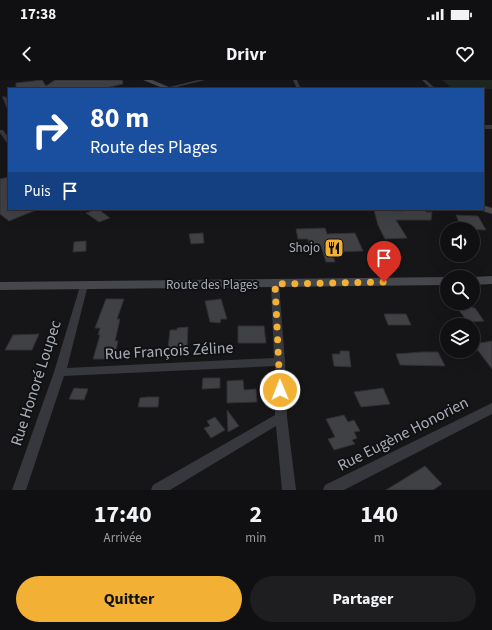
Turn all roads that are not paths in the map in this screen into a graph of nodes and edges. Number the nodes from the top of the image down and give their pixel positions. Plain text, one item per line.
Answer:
1 (146, 80) edge
2 (203, 80) edge
3 (424, 80) edge
4 (165, 88) edge
5 (171, 88) edge
6 (433, 88) edge
7 (4, 97) dead end
8 (8, 107) edge
9 (0, 131) edge
10 (8, 141) edge
11 (480, 280) edge
12 (492, 280) edge
13 (440, 281) edge
14 (275, 284) junction
15 (84, 285) junction
16 (0, 286) edge
17 (280, 362) junction
18 (60, 372) junction
19 (492, 408) edge
20 (281, 417) junction
21 (19, 490) edge
22 (158, 490) edge
23 (289, 490) edge
24 (330, 490) edge

1 - 4 street
2 - 5 street
3 - 6 street
7 - 8 street
9 - 10 street
11 - 12 street
13 - 14 street, Route des Plages
14 - 15 street, Route des Plages
14 - 17 street
15 - 16 street, Route des Plages
15 - 18 street, Rue Honoré Loupec
17 - 18 street, Rue François Zéline
17 - 20 street
18 - 21 street, Rue Honoré Loupec
19 - 24 street, Rue Eugène Honorien
20 - 22 street
20 - 23 street

